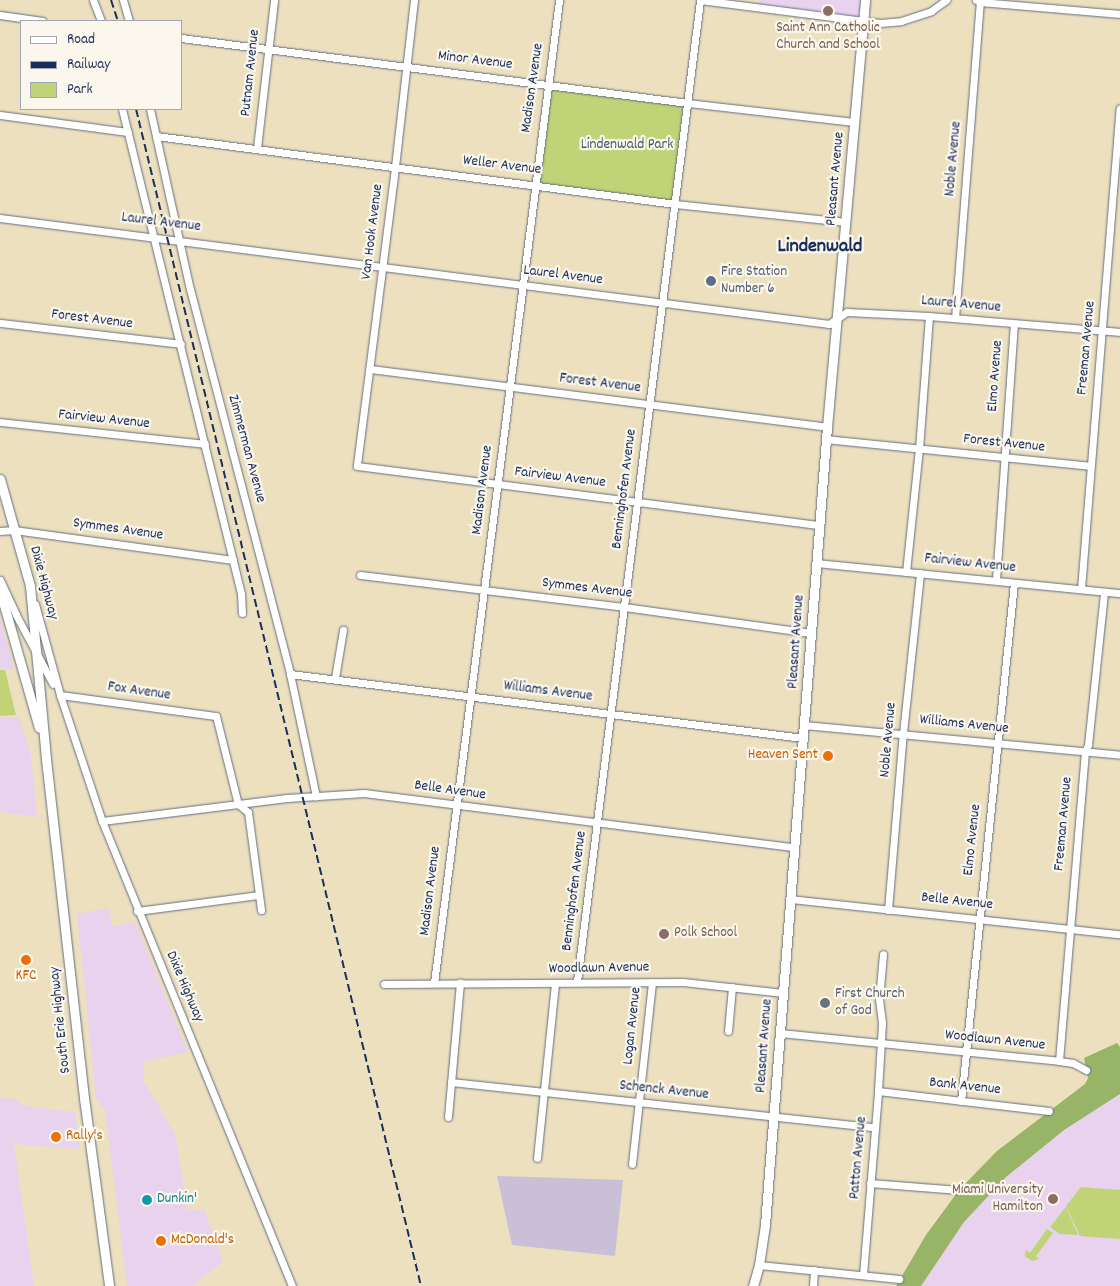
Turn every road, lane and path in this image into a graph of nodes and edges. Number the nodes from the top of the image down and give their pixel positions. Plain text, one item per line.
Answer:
1 (94, 0) edge
2 (123, 0) edge
3 (274, 0) edge
4 (414, 0) edge
5 (558, 0) edge
6 (700, 0) edge
7 (866, 0) edge
8 (946, 0) edge
9 (978, 1) edge
10 (1120, 14) edge
11 (0, 15) edge
12 (36, 20) edge
13 (100, 20) edge
14 (129, 20) edge
15 (863, 22) junction
16 (182, 38) edge
17 (267, 49) junction
18 (406, 67) junction
19 (548, 84) junction
20 (688, 103) junction
21 (1120, 109) edge
22 (122, 110) edge
23 (150, 110) edge
24 (0, 115) edge
25 (855, 122) junction
26 (128, 132) junction
27 (156, 136) junction
28 (257, 148) junction
29 (395, 168) junction
30 (534, 184) junction
31 (675, 204) junction
32 (0, 218) edge
33 (846, 222) junction
34 (154, 236) junction
35 (178, 239) junction
36 (383, 266) junction
37 (523, 285) junction
38 (663, 302) junction
39 (929, 316) junction
40 (837, 318) junction
41 (955, 318) junction
42 (0, 323) edge
43 (1014, 324) junction
44 (1102, 331) junction
45 (1120, 332) edge
46 (181, 344) junction
47 (370, 369) junction
48 (510, 386) junction
49 (650, 404) junction
50 (0, 422) edge
51 (827, 428) junction
52 (826, 439) junction
53 (205, 444) junction
54 (919, 449) junction
55 (1004, 458) junction
56 (357, 466) joint
57 (1090, 466) junction
58 (0, 479) edge
59 (497, 484) junction
60 (637, 501) junction
61 (820, 525) junction
62 (14, 530) junction
63 (0, 531) edge
64 (233, 560) junction
65 (817, 563) junction
66 (906, 572) junction
67 (920, 574) junction
68 (360, 575) dead end
69 (0, 580) edge
70 (996, 580) junction
71 (1014, 583) junction
72 (30, 586) junction
73 (1081, 589) junction
74 (0, 591) edge
75 (484, 591) junction
76 (1104, 592) junction
77 (1120, 593) edge
78 (624, 607) junction
79 (242, 614) dead end
80 (343, 630) dead end
81 (811, 633) junction
82 (36, 654) junction
83 (290, 674) junction
84 (335, 678) junction
85 (60, 695) junction
86 (470, 696) junction
87 (610, 713) junction
88 (805, 725) junction
89 (903, 733) junction
90 (803, 738) junction
91 (997, 743) junction
92 (45, 750) junction
93 (1085, 751) junction
94 (1120, 755) edge
95 (316, 796) junction
96 (238, 804) junction
97 (456, 806) junction
98 (102, 821) junction
99 (597, 824) junction
100 (793, 847) junction
101 (258, 895) junction
102 (790, 899) junction
103 (137, 910) junction
104 (261, 910) dead end
105 (888, 910) junction
106 (979, 918) junction
107 (1069, 928) junction
108 (1120, 934) edge
109 (883, 954) dead end
110 (577, 981) junction
111 (434, 982) junction
112 (652, 982) junction
113 (460, 983) junction
114 (555, 983) junction
115 (384, 984) dead end
116 (732, 987) junction
117 (783, 993) junction
118 (728, 1031) dead end
119 (780, 1033) junction
120 (881, 1043) junction
121 (965, 1051) junction
122 (1059, 1061) junction
123 (1086, 1070) dead end
124 (451, 1082) junction
125 (878, 1091) junction
126 (544, 1092) junction
127 (961, 1101) junction
128 (638, 1102) junction
129 (1049, 1111) dead end
130 (774, 1116) junction
131 (448, 1117) dead end
132 (874, 1127) junction
133 (537, 1158) dead end
134 (632, 1164) dead end
135 (870, 1183) junction
136 (959, 1190) dead end
137 (759, 1265) junction
138 (814, 1270) junction
139 (863, 1275) junction
140 (899, 1279) dead end
141 (109, 1286) edge
142 (292, 1286) edge
143 (753, 1286) edge
144 (813, 1286) edge

1 - 13 street
2 - 14 street
3 - 17 street, Putnam Avenue
4 - 18 street, Van Hook Avenue
5 - 19 street, Madison Avenue
6 - 15 street
6 - 20 street, Benninghofen Avenue
7 - 15 main road, Pleasant Avenue
8 - 15 street
9 - 10 street
9 - 41 street, Noble Avenue
11 - 12 street
15 - 25 main road, Pleasant Avenue
16 - 17 street, Minor Avenue
17 - 18 street, Minor Avenue
17 - 28 street, Putnam Avenue
18 - 19 street, Minor Avenue
18 - 29 street, Van Hook Avenue
19 - 20 street, Minor Avenue
19 - 30 street, Madison Avenue
20 - 25 street, Minor Avenue
20 - 31 street, Benninghofen Avenue
21 - 44 street, Freeman Avenue
22 - 26 street
23 - 27 street, Zimmerman Avenue
24 - 26 street
25 - 33 main road, Pleasant Avenue
26 - 34 street
27 - 28 street, Weller Avenue
27 - 35 street, Zimmerman Avenue
28 - 29 street, Weller Avenue
29 - 30 street, Weller Avenue
29 - 36 street, Van Hook Avenue
30 - 31 street, Weller Avenue
30 - 37 street, Madison Avenue
31 - 33 street, Weller Avenue
31 - 38 street, Benninghofen Avenue
32 - 34 street, Laurel Avenue
33 - 40 main road, Pleasant Avenue
34 - 35 street, Laurel Avenue
34 - 46 street
35 - 36 street, Laurel Avenue
35 - 83 street, Zimmerman Avenue
36 - 37 street, Laurel Avenue
36 - 47 street, Van Hook Avenue
37 - 38 street, Laurel Avenue
37 - 48 street, Madison Avenue
38 - 40 street, Laurel Avenue
38 - 49 street, Benninghofen Avenue
39 - 40 street, Laurel Avenue
39 - 41 street, Laurel Avenue
39 - 54 street
40 - 51 main road, Pleasant Avenue
41 - 43 street, Laurel Avenue
42 - 46 street, Forest Avenue
43 - 44 street, Laurel Avenue
43 - 55 street, Elmo Avenue
44 - 45 street, Laurel Avenue
44 - 57 street, Freeman Avenue
46 - 53 street
47 - 48 street, Forest Avenue
47 - 56 street, Van Hook Avenue
48 - 49 street, Forest Avenue
48 - 59 street, Madison Avenue
49 - 51 street, Forest Avenue
49 - 60 street, Benninghofen Avenue
50 - 53 street, Fairview Avenue
51 - 52 main road, Pleasant Avenue
52 - 54 street, Forest Avenue
52 - 61 main road, Pleasant Avenue
53 - 64 street
54 - 55 street, Forest Avenue
54 - 66 street
55 - 57 street, Forest Avenue
55 - 70 street, Elmo Avenue
56 - 59 street, Fairview Avenue
57 - 73 street, Freeman Avenue
58 - 62 main road, Dixie Highway
59 - 60 street, Fairview Avenue
59 - 75 street, Madison Avenue
60 - 61 street, Fairview Avenue
60 - 78 street, Benninghofen Avenue
61 - 65 main road, Pleasant Avenue
62 - 63 street, Symmes Avenue
62 - 64 street, Symmes Avenue
62 - 72 main road, Dixie Highway
64 - 79 street
65 - 66 street, Fairview Avenue
65 - 81 main road, Pleasant Avenue
66 - 67 street, Fairview Avenue
67 - 70 street, Fairview Avenue
67 - 89 street, Noble Avenue
68 - 75 street, Symmes Avenue
69 - 82 street, Dixie Highway
70 - 71 street, Fairview Avenue
71 - 73 street, Fairview Avenue
71 - 91 street, Elmo Avenue
72 - 82 main road, South Erie Highway
72 - 85 street, Dixie Highway
73 - 76 street, Fairview Avenue
74 - 92 main road, South Erie Highway
75 - 78 street, Symmes Avenue
75 - 86 street, Madison Avenue
76 - 77 street, Fairview Avenue
76 - 93 street, Freeman Avenue
78 - 81 street, Symmes Avenue
78 - 87 street, Benninghofen Avenue
80 - 84 street
81 - 88 main road, Pleasant Avenue
82 - 85 street, Dixie Highway
82 - 92 main road, South Erie Highway
83 - 84 street, Williams Avenue
83 - 95 street, Zimmerman Avenue
84 - 86 street, Williams Avenue
85 - 96 street, Fox Avenue
85 - 98 street, Dixie Highway
86 - 87 street, Williams Avenue
86 - 97 street, Madison Avenue
87 - 90 street, Williams Avenue
87 - 99 street, Benninghofen Avenue
88 - 89 street, Williams Avenue
88 - 90 main road, Pleasant Avenue
89 - 91 street, Williams Avenue
89 - 105 street, Noble Avenue
90 - 100 main road, Pleasant Avenue
91 - 93 street, Williams Avenue
91 - 106 street, Elmo Avenue
92 - 141 main road, South Erie Highway
93 - 94 street, Williams Avenue
93 - 107 street, Freeman Avenue
95 - 96 street, Belle Avenue
95 - 97 street, Belle Avenue
96 - 98 street, Belle Avenue
96 - 101 street
97 - 99 street, Belle Avenue
97 - 111 street, Madison Avenue
98 - 103 street, Dixie Highway
99 - 100 street, Belle Avenue
99 - 110 street, Benninghofen Avenue
100 - 102 main road, Pleasant Avenue
101 - 103 street
101 - 104 street
102 - 105 street, Belle Avenue
102 - 117 main road, Pleasant Avenue
103 - 142 street, Dixie Highway
105 - 106 street, Belle Avenue
106 - 107 street, Belle Avenue
106 - 121 street, Elmo Avenue
107 - 108 street, Belle Avenue
107 - 122 street, Freeman Avenue
109 - 120 street
110 - 112 street, Woodlawn Avenue
110 - 114 street, Woodlawn Avenue
111 - 113 street, Woodlawn Avenue
111 - 115 street, Woodlawn Avenue
112 - 116 street, Woodlawn Avenue
112 - 128 street, Logan Avenue
113 - 114 street, Woodlawn Avenue
113 - 124 street
114 - 126 street
116 - 117 street, Woodlawn Avenue
116 - 118 street
117 - 119 main road, Pleasant Avenue
119 - 120 street, Woodlawn Avenue
119 - 130 main road, Pleasant Avenue
120 - 121 street, Woodlawn Avenue
120 - 125 street, Patton Avenue
121 - 122 street, Woodlawn Avenue
121 - 127 street, Elmo Avenue
122 - 123 street, Woodlawn Avenue
124 - 126 street, Schenck Avenue
124 - 131 street
125 - 127 street, Bank Avenue
125 - 132 street, Patton Avenue
126 - 128 street, Schenck Avenue
126 - 133 street
127 - 129 street, Bank Avenue
128 - 130 street, Schenck Avenue
128 - 134 street, Logan Avenue
130 - 132 street, Schenck Avenue
130 - 137 main road, Pleasant Avenue
132 - 135 street, Patton Avenue
135 - 136 street
135 - 139 street, Patton Avenue
137 - 138 street
137 - 143 main road, Pleasant Avenue
138 - 139 street
138 - 144 street
139 - 140 street

